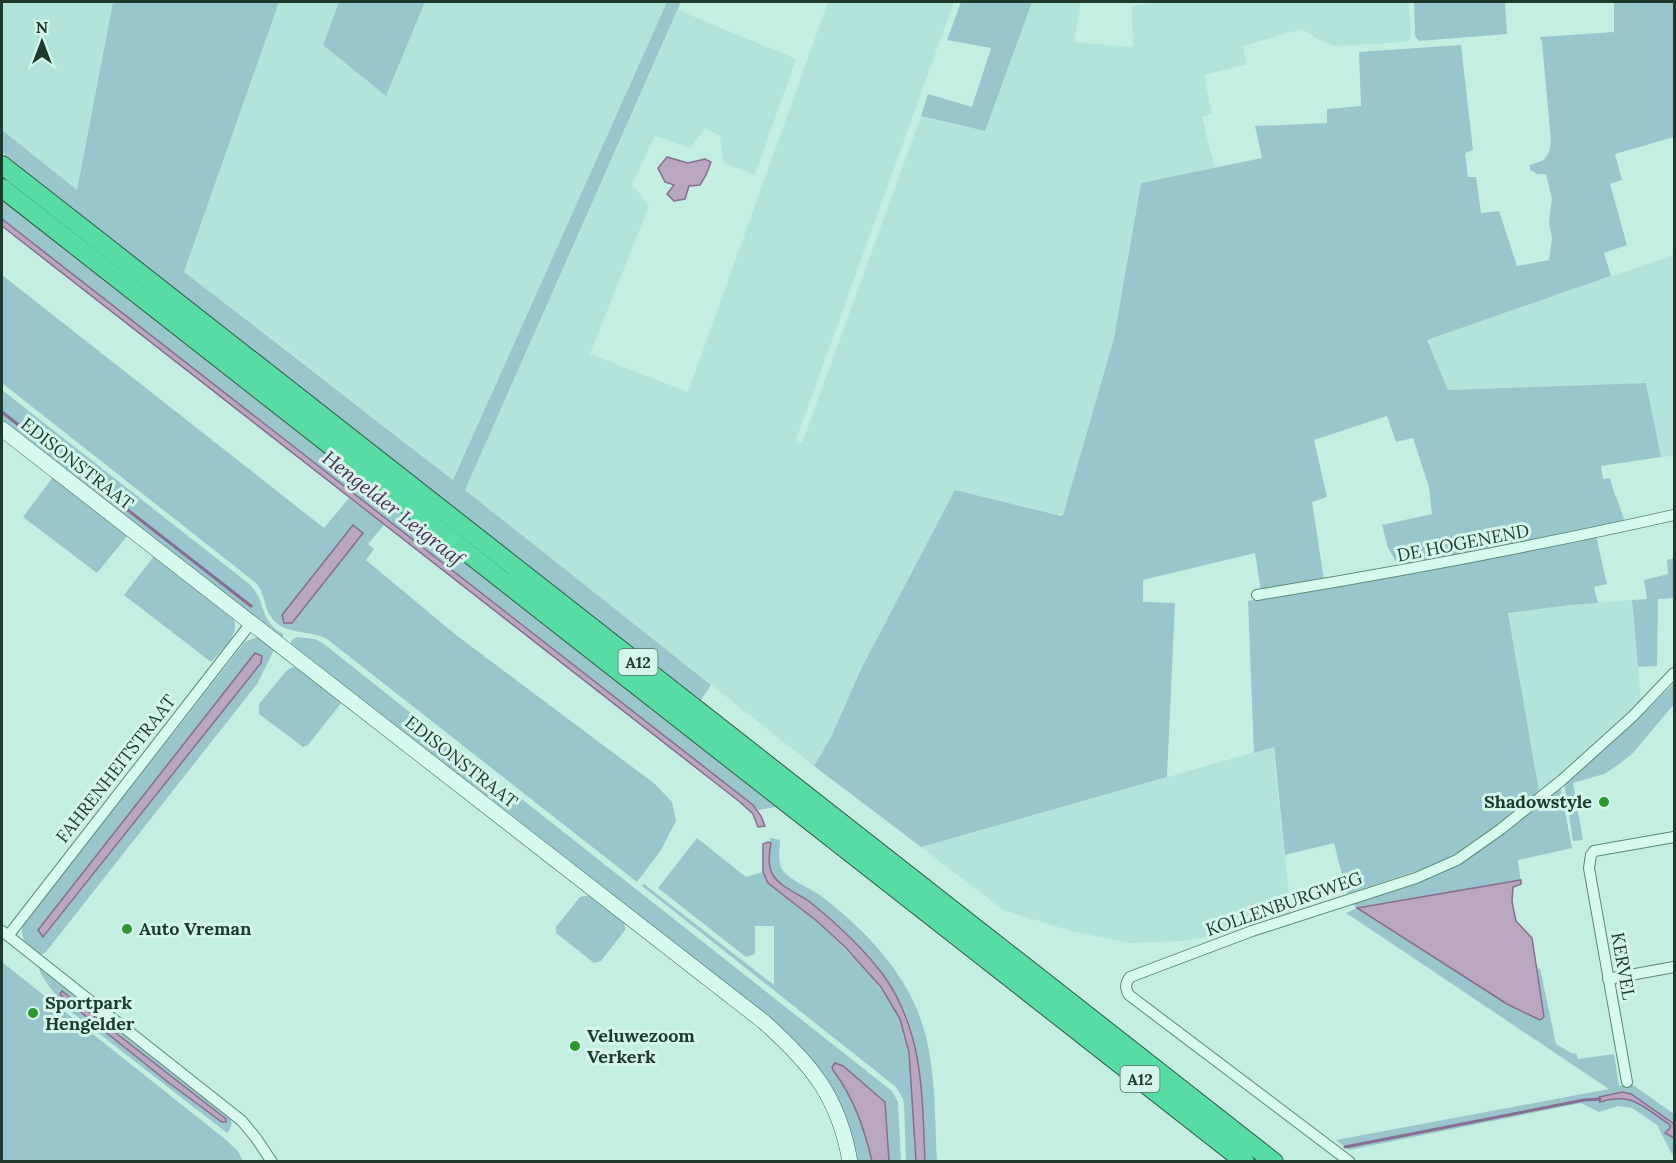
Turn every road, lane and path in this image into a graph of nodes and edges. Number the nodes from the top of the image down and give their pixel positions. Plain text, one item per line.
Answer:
1 (2, 165) edge
2 (2, 188) edge
3 (2, 429) edge
4 (1674, 515) edge
5 (1257, 595) dead end
6 (251, 623) junction
7 (1674, 673) edge
8 (1674, 837) edge
9 (5, 933) edge
10 (1674, 967) edge
11 (1608, 979) junction
12 (1627, 1082) dead end
13 (272, 1161) edge
14 (850, 1161) edge
15 (1245, 1161) edge
16 (1274, 1161) edge
17 (1350, 1161) edge

1 - 16 highway, A12
2 - 15 highway, A12
3 - 6 street, EDISONSTRAAT
4 - 5 street, DE HOGENEND
6 - 9 street, FAHRENHEITSTRAAT
6 - 14 street, EDISONSTRAAT
7 - 17 street, KOLLENBURGWEG
8 - 11 street, KERVEL
9 - 13 street
10 - 11 street
11 - 12 street, KERVEL

